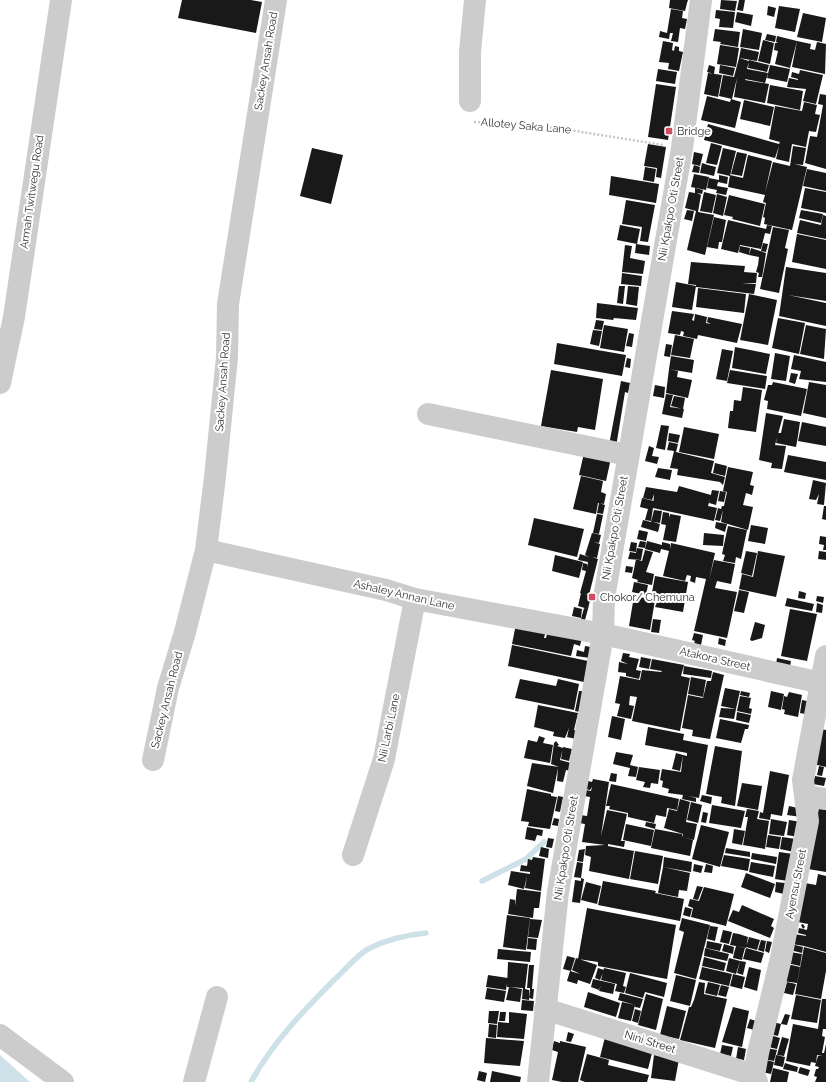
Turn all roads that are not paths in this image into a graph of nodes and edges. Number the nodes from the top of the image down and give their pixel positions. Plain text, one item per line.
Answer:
1 (61, 0) edge
2 (276, 0) edge
3 (475, 0) edge
4 (701, 0) edge
5 (470, 101) road end
6 (0, 383) edge
7 (428, 414) dead end
8 (628, 456) junction
9 (206, 550) junction
10 (415, 599) junction
11 (603, 634) junction
12 (826, 656) edge
13 (824, 684) edge
14 (153, 760) dead end
15 (816, 798) edge
16 (354, 855) dead end
17 (216, 997) dead end
18 (545, 1009) junction
19 (0, 1035) edge
20 (756, 1078) edge
21 (63, 1082) edge
22 (194, 1082) edge
23 (538, 1082) edge

1 - 6 street, Armah Twitwegu Road
2 - 9 street, Sackey Ansah Road
3 - 5 street
4 - 8 street, Nii Kpakpo Oti Street
7 - 8 street
8 - 11 street, Nii Kpakpo Oti Street
9 - 10 street, Ashaley Annan Lane
9 - 14 street, Sackey Ansah Road
10 - 11 street, Ashaley Annan Lane
10 - 16 street, Nii Larbi Lane
11 - 13 street, Atakora Street
11 - 18 street, Nii Kpakpo Oti Street
12 - 13 street, Ayensu Street
13 - 15 street, Ayensu Street
15 - 20 street, Ayensu Street
17 - 22 street
18 - 20 street, Nini Street
18 - 23 street, Nii Kpakpo Oti Street
19 - 21 street

